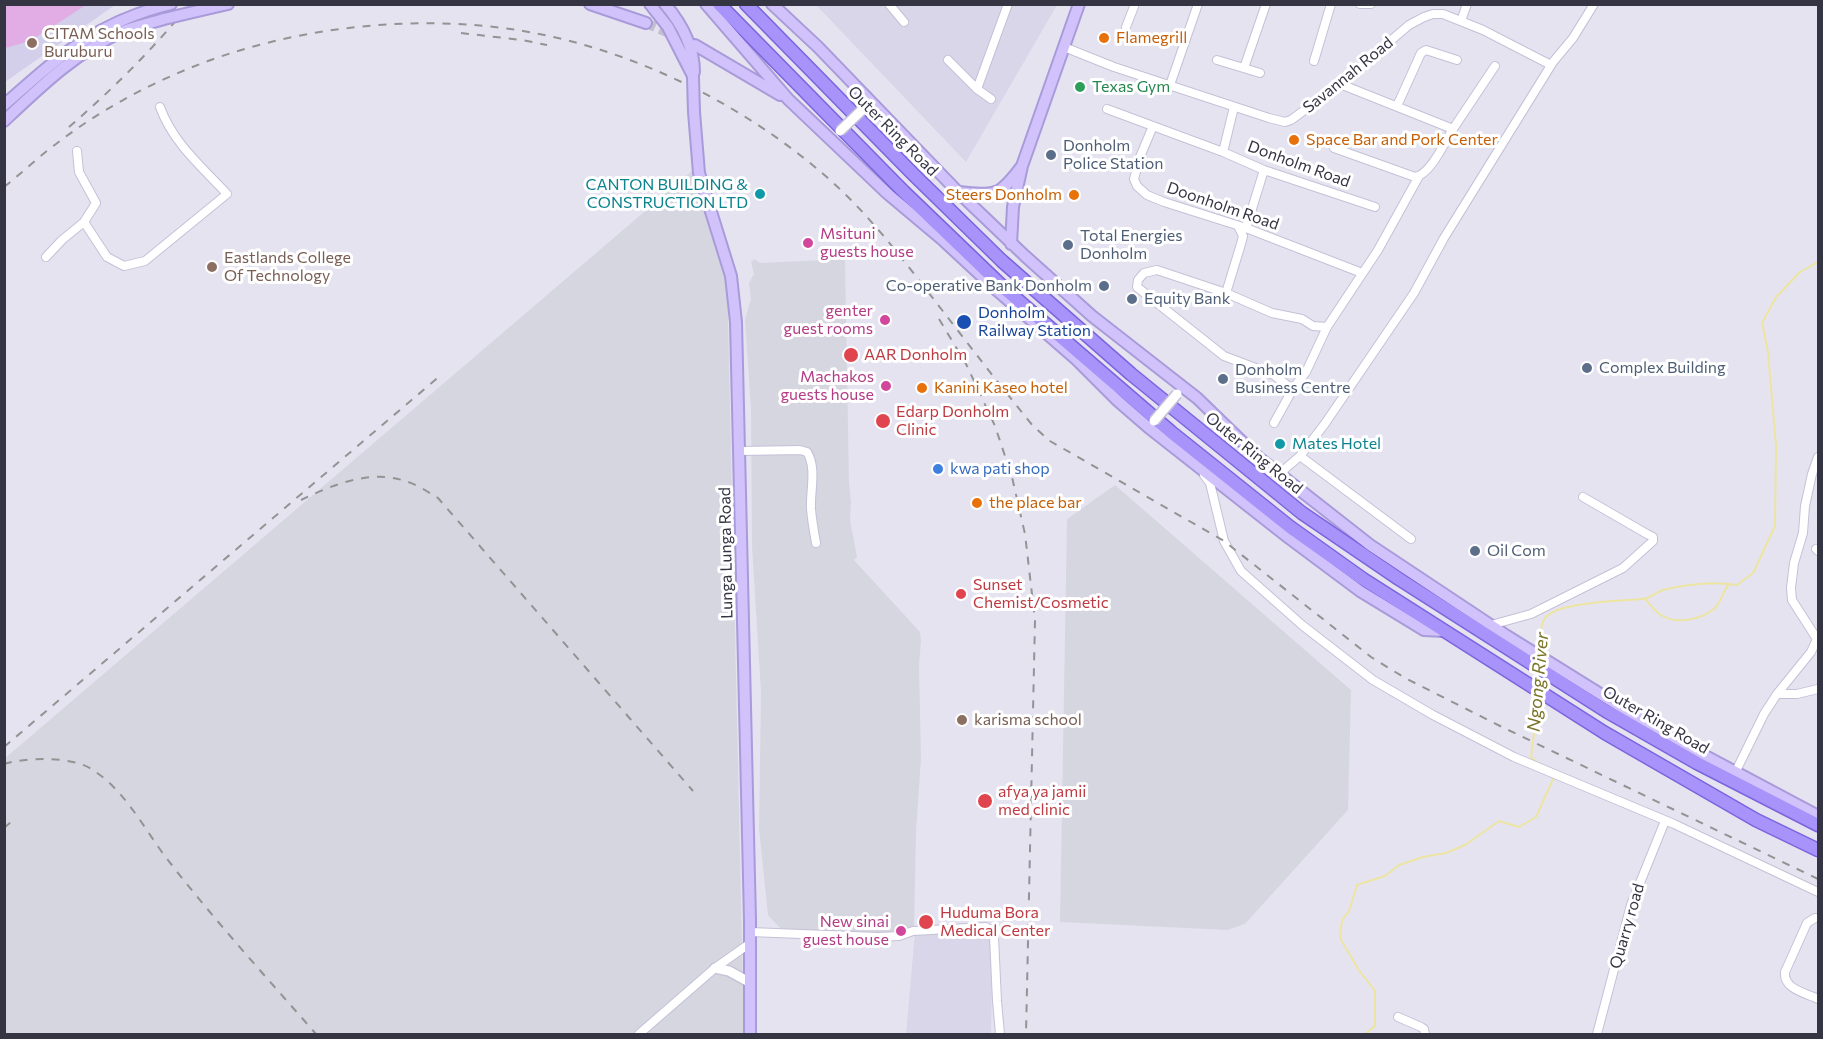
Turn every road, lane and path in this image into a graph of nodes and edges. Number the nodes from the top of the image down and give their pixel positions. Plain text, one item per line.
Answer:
1 (171, 4) edge
2 (228, 4) edge
3 (590, 4) edge
4 (650, 4) edge
5 (706, 4) edge
6 (719, 4) edge
7 (746, 4) edge
8 (772, 4) edge
9 (1008, 4) edge
10 (1079, 4) edge
11 (1135, 4) edge
12 (1198, 4) edge
13 (1266, 4) edge
14 (1330, 4) edge
15 (1360, 4) edge
16 (1371, 4) edge
17 (1467, 4) edge
18 (1594, 4) edge
19 (893, 6) edge
20 (669, 9) edge
21 (1461, 21) junction
22 (904, 22) dead end
23 (646, 23) tunnel mouth
24 (1126, 27) dead end
25 (695, 45) dead end
26 (1064, 47) junction
27 (948, 60) dead end
28 (1217, 60) dead end
29 (1457, 60) dead end
30 (1314, 61) dead end
31 (1551, 65) junction
32 (1495, 66) dead end
33 (1244, 68) junction
34 (1260, 73) dead end
35 (693, 77) junction
36 (1340, 84) junction
37 (1170, 85) junction
38 (977, 89) junction
39 (788, 99) junction
40 (991, 99) dead end
41 (4, 105) edge
42 (866, 106) junction
43 (1396, 106) junction
44 (160, 107) dead end
45 (1234, 107) junction
46 (1107, 109) dead end
47 (4, 121) edge
48 (1153, 126) junction
49 (1453, 129) junction
50 (836, 135) junction
51 (1334, 148) dead end
52 (77, 151) dead end
53 (1223, 152) junction
54 (1022, 166) junction
55 (1264, 170) junction
56 (1419, 176) junction
57 (958, 192) junction
58 (1375, 207) dead end
59 (84, 222) junction
60 (1243, 228) junction
61 (1011, 243) junction
62 (46, 256) dead end
63 (1362, 273) junction
64 (1226, 292) junction
65 (1327, 327) junction
66 (1294, 387) junction
67 (1180, 390) junction
68 (1274, 423) dead end
69 (1151, 424) junction
70 (740, 451) junction
71 (1300, 456) junction
72 (1818, 457) edge
73 (1198, 467) junction
74 (1279, 474) junction
75 (1584, 497) dead end
76 (1411, 539) dead end
77 (816, 543) dead end
78 (1491, 625) junction
79 (1444, 631) junction
80 (1505, 640) junction
81 (1560, 675) junction
82 (1818, 689) edge
83 (1777, 694) junction
84 (1628, 711) junction
85 (1635, 728) junction
86 (1735, 773) junction
87 (1787, 810) junction
88 (1813, 813) edge
89 (1665, 821) junction
90 (1818, 825) edge
91 (1818, 850) edge
92 (1818, 892) edge
93 (1818, 918) edge
94 (750, 932) junction
95 (749, 944) junction
96 (715, 968) junction
97 (749, 982) junction
98 (1818, 999) edge
99 (1398, 1017) dead end
100 (639, 1035) edge
101 (750, 1035) edge
102 (1000, 1035) edge
103 (1425, 1035) edge
104 (1597, 1035) edge

1 - 41 main road
2 - 47 main road, bridge
3 - 23 main road
4 - 35 main road, Lunga Lunga Road
5 - 39 main road
6 - 79 main road
7 - 80 main road, Outer Ring Road
8 - 42 main road, Outer Ring Road
9 - 38 street
10 - 26 main road
11 - 24 street
12 - 37 street
13 - 33 street
14 - 30 street
15 - 16 street
17 - 21 street
18 - 31 street
19 - 22 street
20 - 35 main road, Lunga Lunga Road
21 - 31 street
21 - 36 street, Savannah Road
25 - 39 main road
26 - 37 street, Savannah Road
26 - 54 main road
27 - 38 street
28 - 33 street
29 - 43 street
31 - 71 street
32 - 49 street
33 - 34 street
35 - 70 main road, Lunga Lunga Road, bridge
36 - 43 street
36 - 45 street, Savannah Road
37 - 45 street, Savannah Road
38 - 40 street
39 - 50 main road
42 - 50 street, bridge
42 - 57 main road, Outer Ring Road
43 - 49 street
44 - 59 street
45 - 53 street, Donholm Road
46 - 48 street
48 - 53 street
48 - 60 street, Doonholm Road
49 - 56 street
50 - 69 main road
51 - 56 street
52 - 59 street
53 - 55 street, Donholm Road
54 - 57 main road
54 - 61 main road
55 - 58 street, Donholm Road
55 - 60 street
56 - 63 street
57 - 61 main road, Outer Ring Road
59 - 62 street
60 - 63 street, Doonholm Road
60 - 64 street
61 - 67 main road, Outer Ring Road
63 - 65 street
64 - 65 street
64 - 66 street
65 - 66 street
66 - 68 street
67 - 69 street, bridge
67 - 74 main road, Outer Ring Road
69 - 73 main road
70 - 77 street
70 - 94 main road, Lunga Lunga Road
71 - 74 street
71 - 76 street
72 - 83 street
73 - 79 main road
73 - 89 street
74 - 78 main road, Outer Ring Road
75 - 78 street
78 - 80 main road, Outer Ring Road
79 - 91 main road
80 - 81 main road, Outer Ring Road
81 - 84 main road
81 - 85 main road, Outer Ring Road
82 - 83 street
83 - 86 street
84 - 85 main road
84 - 86 main road
85 - 87 main road, Outer Ring Road
86 - 88 main road
87 - 88 main road
87 - 90 main road, Outer Ring Road
89 - 92 street
89 - 104 street, Quarry road
93 - 98 street
94 - 95 main road, Lunga Lunga Road
94 - 102 street
95 - 96 street
95 - 97 main road, Lunga Lunga Road
96 - 97 street
96 - 100 street
97 - 101 main road, Lunga Lunga Road
99 - 103 street

